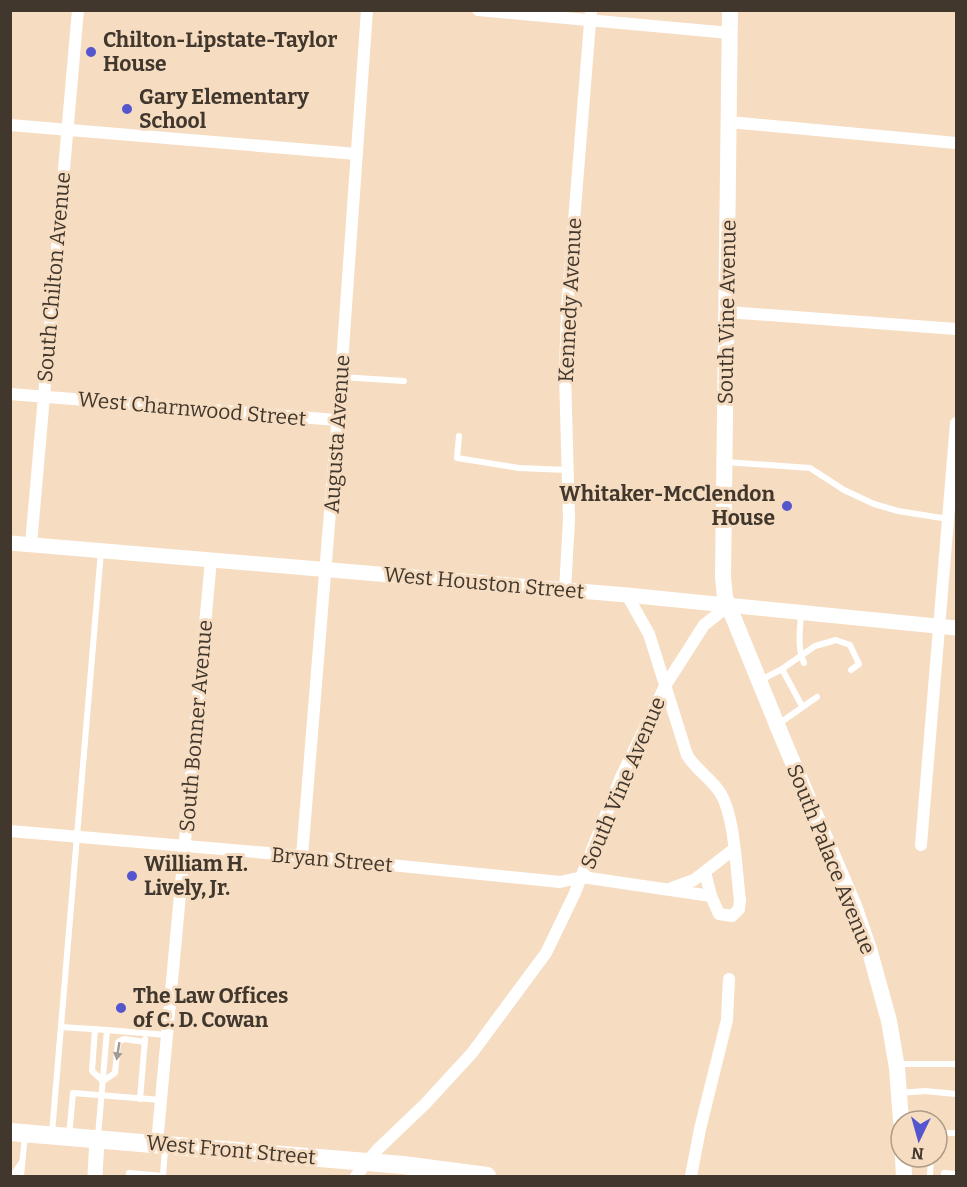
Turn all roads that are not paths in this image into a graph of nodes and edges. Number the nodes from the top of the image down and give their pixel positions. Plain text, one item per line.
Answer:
1 (78, 10) edge
2 (367, 10) edge
3 (478, 10) edge
4 (730, 10) edge
5 (590, 16) edge
6 (730, 33) junction
7 (729, 122) junction
8 (10, 125) edge
9 (67, 129) junction
10 (957, 142) edge
11 (357, 154) junction
12 (727, 312) junction
13 (957, 329) edge
14 (341, 377) junction
15 (404, 381) dead end
16 (10, 394) edge
17 (43, 397) junction
18 (337, 420) junction
19 (957, 423) edge
20 (459, 436) dead end
21 (725, 462) junction
22 (568, 470) junction
23 (949, 520) junction
24 (10, 543) edge
25 (31, 544) junction
26 (101, 550) junction
27 (211, 560) junction
28 (326, 570) junction
29 (566, 590) junction
30 (627, 595) junction
31 (728, 606) junction
32 (801, 614) junction
33 (940, 627) junction
34 (957, 628) edge
35 (801, 655) junction
36 (804, 663) dead end
37 (782, 669) junction
38 (851, 669) dead end
39 (759, 681) junction
40 (665, 686) junction
41 (817, 697) dead end
42 (802, 706) junction
43 (777, 725) junction
44 (10, 831) edge
45 (77, 837) junction
46 (921, 845) dead end
47 (185, 847) junction
48 (734, 849) junction
49 (302, 856) junction
50 (705, 872) junction
51 (582, 877) junction
52 (664, 889) junction
53 (711, 896) junction
54 (729, 979) dead end
55 (61, 1027) junction
56 (95, 1029) junction
57 (107, 1030) junction
58 (146, 1033) junction
59 (167, 1035) junction
60 (145, 1042) junction
61 (896, 1064) junction
62 (957, 1064) edge
63 (103, 1081) junction
64 (899, 1093) junction
65 (957, 1094) edge
66 (101, 1095) junction
67 (140, 1099) junction
68 (161, 1100) junction
69 (901, 1109) edge
70 (18, 1132) edge
71 (60, 1136) junction
72 (97, 1139) junction
73 (161, 1144) junction
74 (23, 1161) junction
75 (957, 1167) edge
76 (361, 1169) edge
77 (956, 1174) edge
78 (14, 1176) edge
79 (21, 1176) edge
80 (94, 1176) edge
81 (129, 1176) edge
82 (163, 1176) edge
83 (487, 1176) edge
84 (691, 1176) edge
85 (904, 1176) edge
86 (911, 1176) edge
87 (944, 1176) edge

1 - 9 street, South Chilton Avenue
2 - 11 street, Augusta Avenue
3 - 5 street
4 - 6 main road, South Vine Avenue
5 - 6 street
5 - 22 street, Kennedy Avenue
6 - 7 main road, South Vine Avenue
7 - 10 street
7 - 12 main road, South Vine Avenue
8 - 9 street
9 - 11 street
9 - 17 street, South Chilton Avenue
11 - 14 street, Augusta Avenue
12 - 13 street
12 - 21 main road, South Vine Avenue
14 - 15 lane
14 - 18 street, Augusta Avenue
16 - 17 street, West Charnwood Street
17 - 18 street, West Charnwood Street
17 - 25 street, South Chilton Avenue
18 - 28 street, Augusta Avenue
19 - 23 street
20 - 22 lane
21 - 23 lane
21 - 31 main road, South Vine Avenue
22 - 29 street, Kennedy Avenue
23 - 33 street
24 - 25 street, West Houston Street
25 - 26 street, West Houston Street
26 - 27 street, West Houston Street
26 - 45 lane
27 - 28 street, West Houston Street
27 - 47 street, South Bonner Avenue
28 - 29 street, West Houston Street
28 - 49 street, Augusta Avenue
29 - 30 street, West Houston Street
30 - 31 street, West Houston Street
30 - 40 street
31 - 32 street, West Houston Street
31 - 39 main road, South Palace Avenue
31 - 40 street, South Vine Avenue
32 - 33 street, West Houston Street
32 - 35 lane
33 - 34 street, West Houston Street
33 - 46 street
35 - 36 lane
35 - 37 lane
35 - 38 lane
37 - 39 lane
37 - 42 lane
39 - 43 main road, South Palace Avenue
40 - 48 street
40 - 51 street, South Vine Avenue
41 - 42 lane
42 - 43 lane
43 - 61 main road, South Palace Avenue
44 - 45 street, Bryan Street
45 - 47 street, Bryan Street
45 - 55 lane
47 - 49 street, Bryan Street
47 - 59 street, South Bonner Avenue
48 - 50 street
48 - 53 street
49 - 51 street, Bryan Street
50 - 52 street
50 - 53 street
51 - 52 street, Bryan Street
51 - 76 street, South Vine Avenue
52 - 53 street, Bryan Street
54 - 84 street
55 - 56 lane
55 - 71 lane
56 - 57 lane
56 - 63 lane
57 - 58 lane
57 - 63 lane
58 - 59 lane
58 - 60 lane
59 - 68 street, South Bonner Avenue
60 -> 63 lane
60 - 67 lane
61 - 62 lane
61 - 64 main road, South Palace Avenue
63 - 66 lane
64 - 65 lane
64 - 69 main road, South Palace Avenue
66 - 67 lane
66 - 71 lane
66 - 72 lane
67 - 68 lane
68 - 73 street, South Bonner Avenue
70 - 71 main road, West Front Street
70 - 74 lane
71 - 72 main road, West Front Street
72 - 73 main road, West Front Street
72 - 80 street
73 - 76 main road, West Front Street
73 - 82 lane
74 - 78 lane
74 - 79 lane
75 - 77 lane
76 - 83 main road, West Front Street
77 - 87 lane
81 - 82 lane
85 - 86 lane

